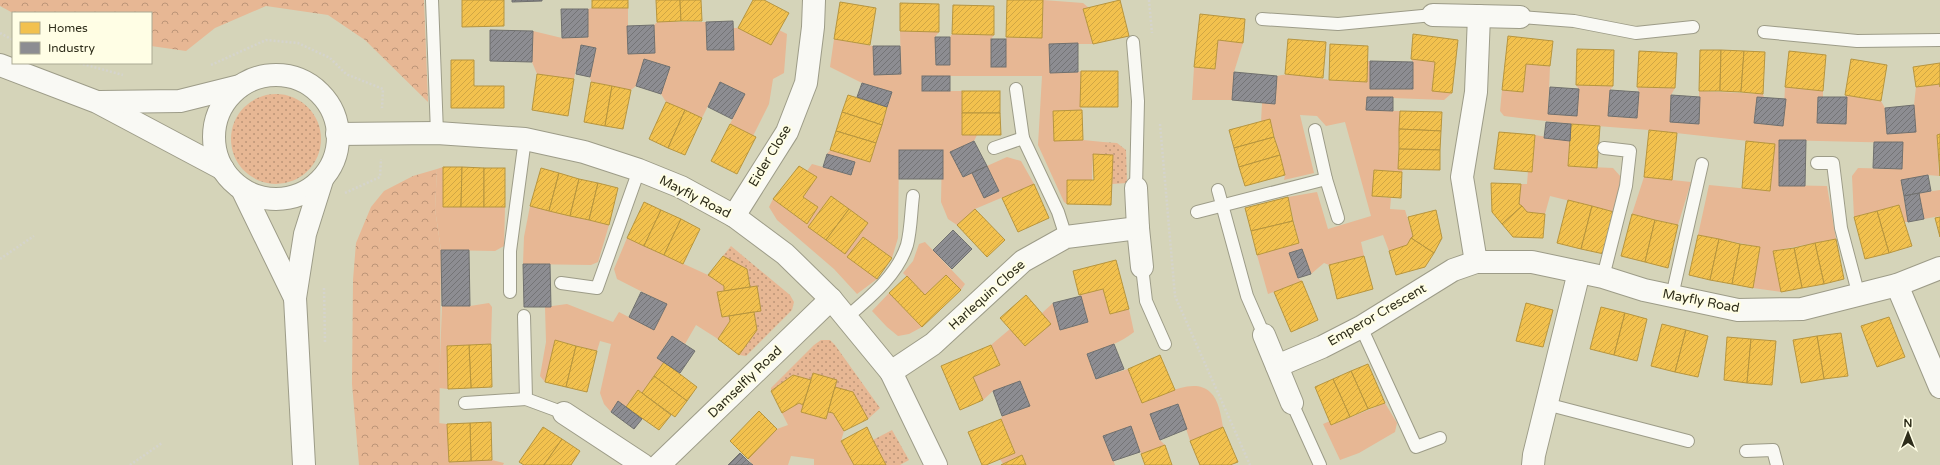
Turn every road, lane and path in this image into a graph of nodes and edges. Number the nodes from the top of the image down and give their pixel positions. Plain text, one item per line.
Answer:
1 (432, 0) edge
2 (814, 0) edge
3 (1149, 0) edge
4 (1433, 14) joint
5 (1479, 16) junction
6 (1520, 17) joint
7 (1262, 19) dead end
8 (1693, 27) dead end
9 (1764, 32) dead end
10 (0, 33) edge
11 (12, 39) edge
12 (1152, 39) dead end
13 (1940, 40) edge
14 (1133, 42) dead end
15 (0, 65) edge
16 (241, 85) junction
17 (1016, 89) dead end
18 (97, 102) junction
19 (1159, 117) dead end
20 (1315, 130) dead end
21 (438, 133) junction
22 (337, 134) junction
23 (1022, 138) junction
24 (525, 139) junction
25 (994, 148) dead end
26 (1604, 148) dead end
27 (1817, 163) dead end
28 (1702, 164) dead end
29 (222, 169) junction
30 (639, 170) junction
31 (1326, 179) junction
32 (322, 180) junction
33 (1136, 188) joint
34 (1218, 190) dead end
35 (243, 191) junction
36 (913, 196) dead end
37 (1222, 206) junction
38 (1197, 212) dead end
39 (734, 216) junction
40 (1338, 218) dead end
41 (1138, 228) junction
42 (34, 236) dead end
43 (1066, 236) junction
44 (0, 259) edge
45 (1476, 262) junction
46 (1532, 262) joint
47 (1142, 267) joint
48 (1940, 268) edge
49 (1579, 272) junction
50 (1603, 277) junction
51 (561, 283) dead end
52 (1897, 285) junction
53 (510, 292) dead end
54 (1672, 296) junction
55 (1859, 296) junction
56 (295, 298) junction
57 (831, 299) junction
58 (524, 316) dead end
59 (846, 318) junction
60 (1361, 327) junction
61 (1264, 335) joint
62 (1165, 344) dead end
63 (1277, 366) junction
64 (891, 372) junction
65 (1940, 387) edge
66 (526, 399) junction
67 (464, 403) dead end
68 (1292, 403) joint
69 (1546, 404) junction
70 (564, 413) joint
71 (1440, 438) dead end
72 (1688, 440) dead end
73 (162, 443) dead end
74 (1746, 451) dead end
75 (931, 463) edge
76 (130, 465) edge
77 (304, 465) edge
78 (643, 465) edge
79 (659, 465) edge
80 (1250, 465) edge
81 (1320, 465) edge
82 (1533, 465) edge
83 (1777, 465) edge

1 - 21 lane
2 - 39 street, Eider Close
3 - 12 path
4 - 5 street
4 - 7 lane
5 - 6 street
5 - 45 street
6 - 8 lane
9 - 13 lane
10 - 11 path
14 - 33 lane
15 - 18 street
16 - 18 street
16 - 22 street
16 - 29 street
17 - 23 lane
18 - 29 street
19 - 80 path
20 - 31 lane
21 - 22 street, Mayfly Road
21 - 24 street, Mayfly Road
22 - 32 street
23 - 25 lane
23 - 43 lane
24 - 30 street, Mayfly Road
24 - 53 lane
26 - 50 lane
27 - 55 lane
28 - 54 lane
29 - 35 street
30 - 39 street, Mayfly Road
30 - 51 lane
31 - 37 lane
31 - 40 lane
32 - 35 street
32 - 56 street
33 - 41 street
34 - 37 lane
35 - 56 street
36 - 59 lane
37 - 38 lane
37 - 61 lane
39 - 57 street, Mayfly Road
41 - 43 street, Harlequin Close
41 - 47 street
42 - 44 path
43 - 64 street, Harlequin Close
45 - 46 street, Emperor Crescent
45 - 60 street, Emperor Crescent
46 - 49 street, Mayfly Road
47 - 62 lane
48 - 52 street, Mayfly Road
49 - 50 street, Mayfly Road
49 - 69 street
50 - 54 street, Mayfly Road
52 - 55 street, Mayfly Road
52 - 65 street
54 - 55 street, Mayfly Road
56 - 77 street
57 - 59 street, Mayfly Road
57 - 79 street, Damselfly Road
58 - 66 lane
59 - 64 street, Mayfly Road
60 - 63 street, Emperor Crescent
60 - 71 lane
61 - 63 street
63 - 68 street
64 - 75 street, Mayfly Road
66 - 67 lane
66 - 70 lane
68 - 81 lane
69 - 72 lane
69 - 82 street
70 - 78 street
73 - 76 path
74 - 83 lane

